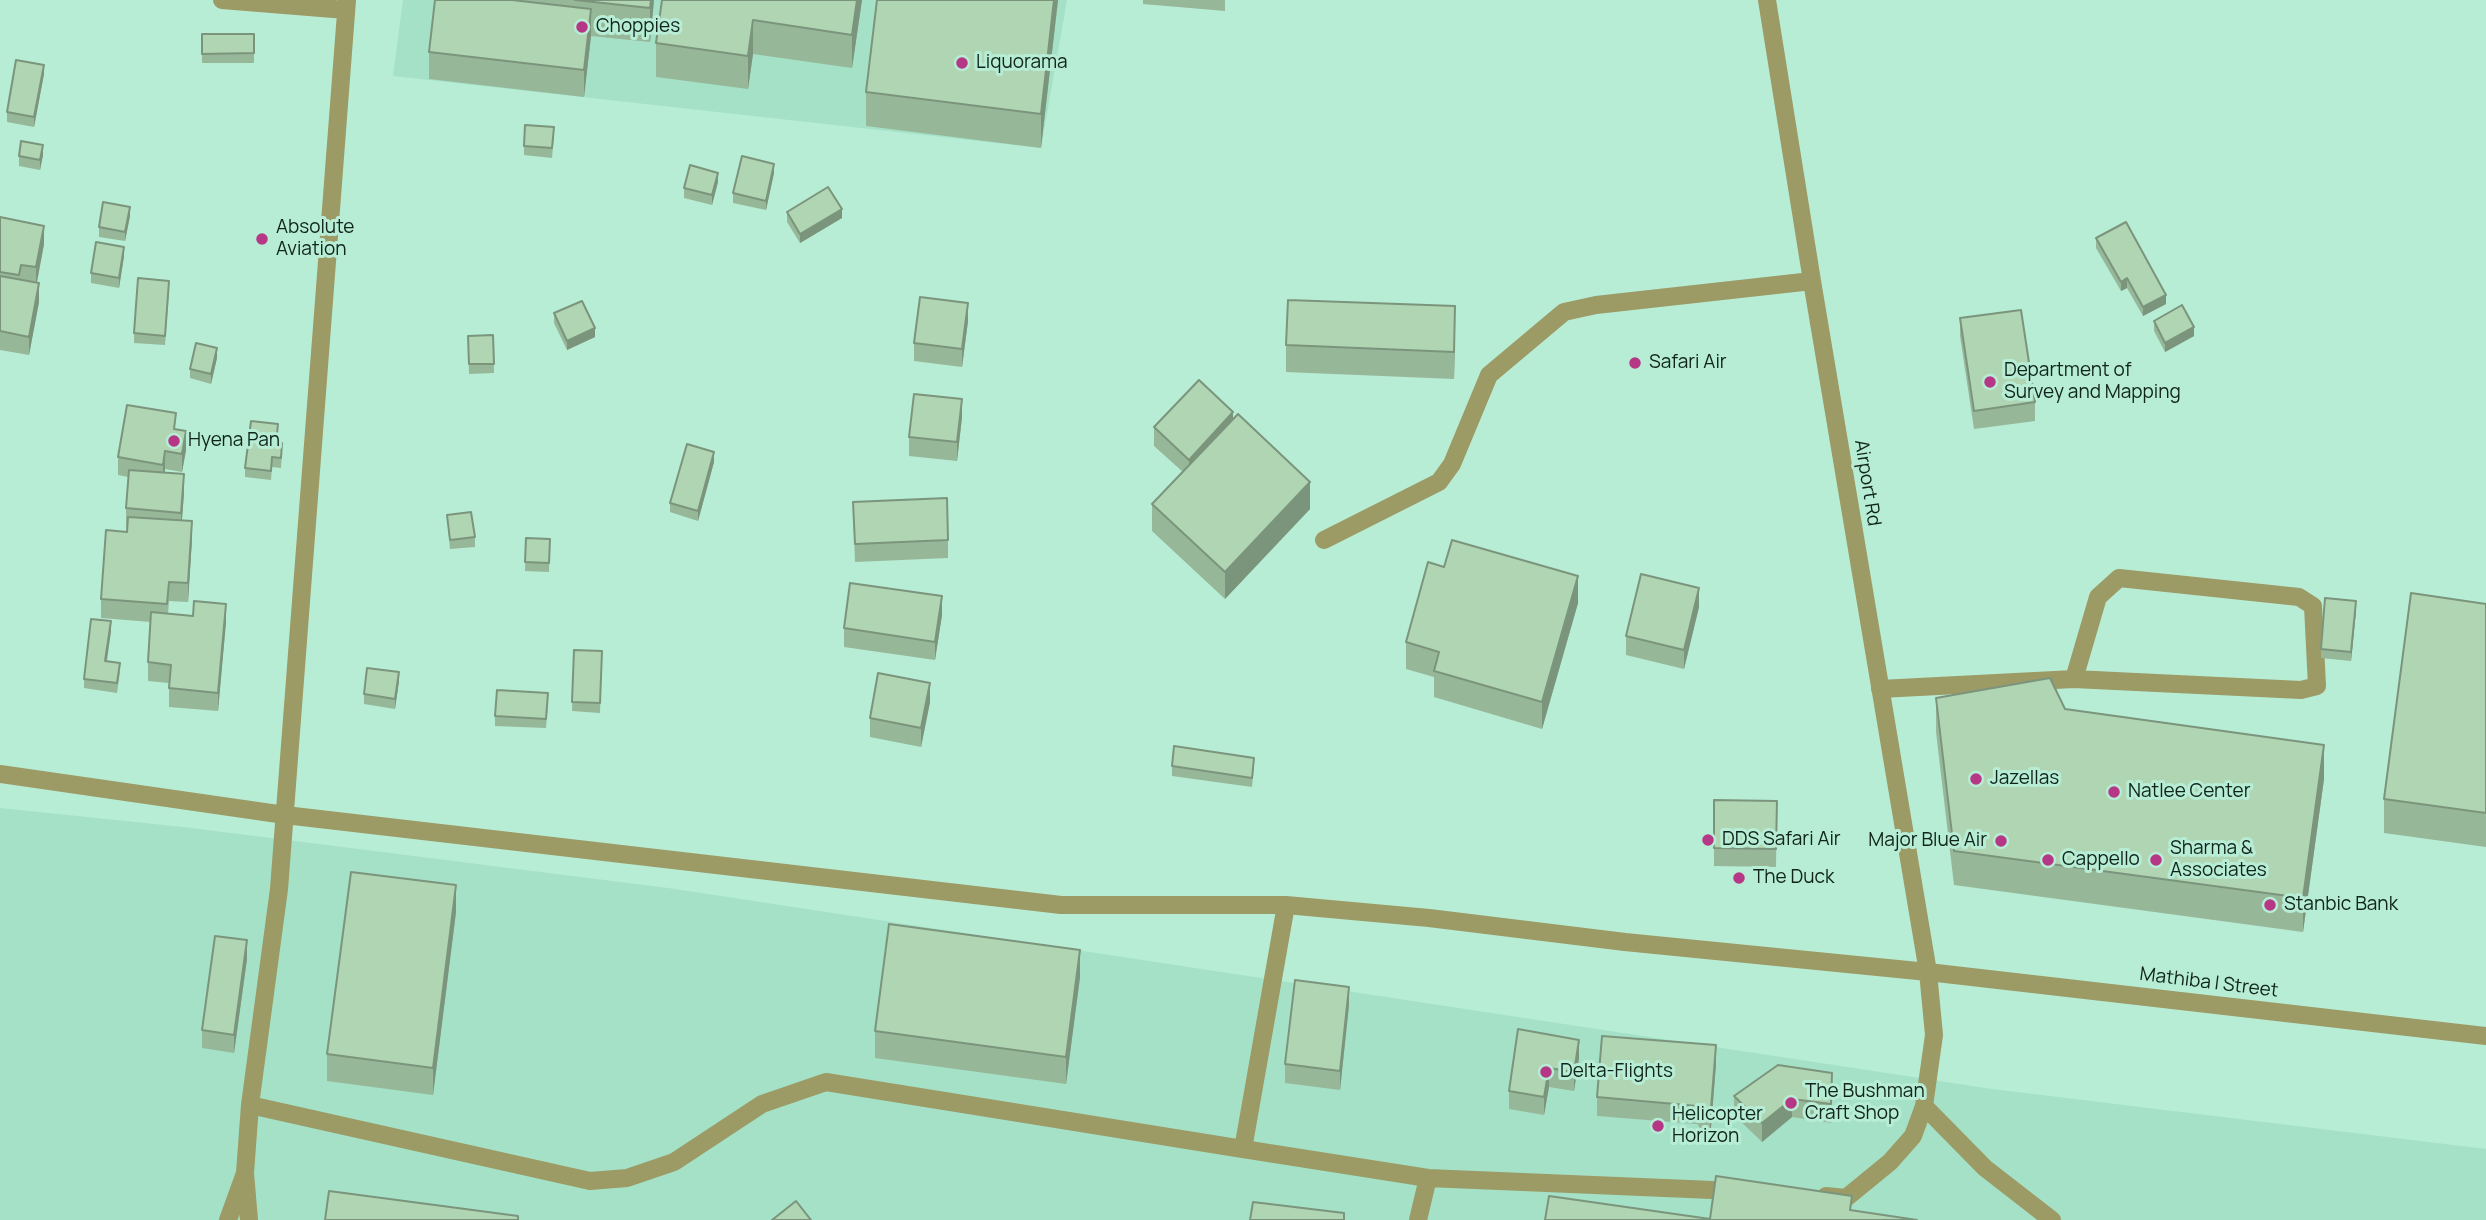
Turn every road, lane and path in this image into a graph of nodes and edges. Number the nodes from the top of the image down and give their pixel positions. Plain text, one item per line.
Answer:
1 (222, 0) edge
2 (1767, 0) edge
3 (346, 5) edge
4 (1812, 281) junction
5 (1324, 540) dead end
6 (2074, 679) junction
7 (1880, 689) junction
8 (0, 774) edge
9 (285, 815) junction
10 (1286, 905) junction
11 (1928, 972) junction
12 (2486, 1036) edge
13 (250, 1105) junction
14 (1924, 1106) junction
15 (1243, 1149) junction
16 (245, 1173) junction
17 (1428, 1178) junction
18 (1756, 1192) edge
19 (1809, 1195) edge
20 (228, 1220) edge
21 (249, 1220) edge
22 (1418, 1220) edge
23 (2052, 1220) edge

1 - 3 street
2 - 4 street, Airport Rd
3 - 9 street
4 - 5 street
4 - 7 street, Airport Rd
6 - 6 street
6 - 7 street
7 - 11 street, Airport Rd
8 - 9 street, Mathiba I Street
9 - 10 street, Mathiba I Street
9 - 13 street
10 - 11 street, Mathiba I Street
10 - 15 street
11 - 12 street, Mathiba I Street
11 - 14 street, Airport Rd
13 - 15 street
13 - 16 street
14 - 19 street, Airport Rd
14 - 23 street
15 - 17 street
16 - 20 street
16 - 21 street
17 - 18 street
17 - 22 street

